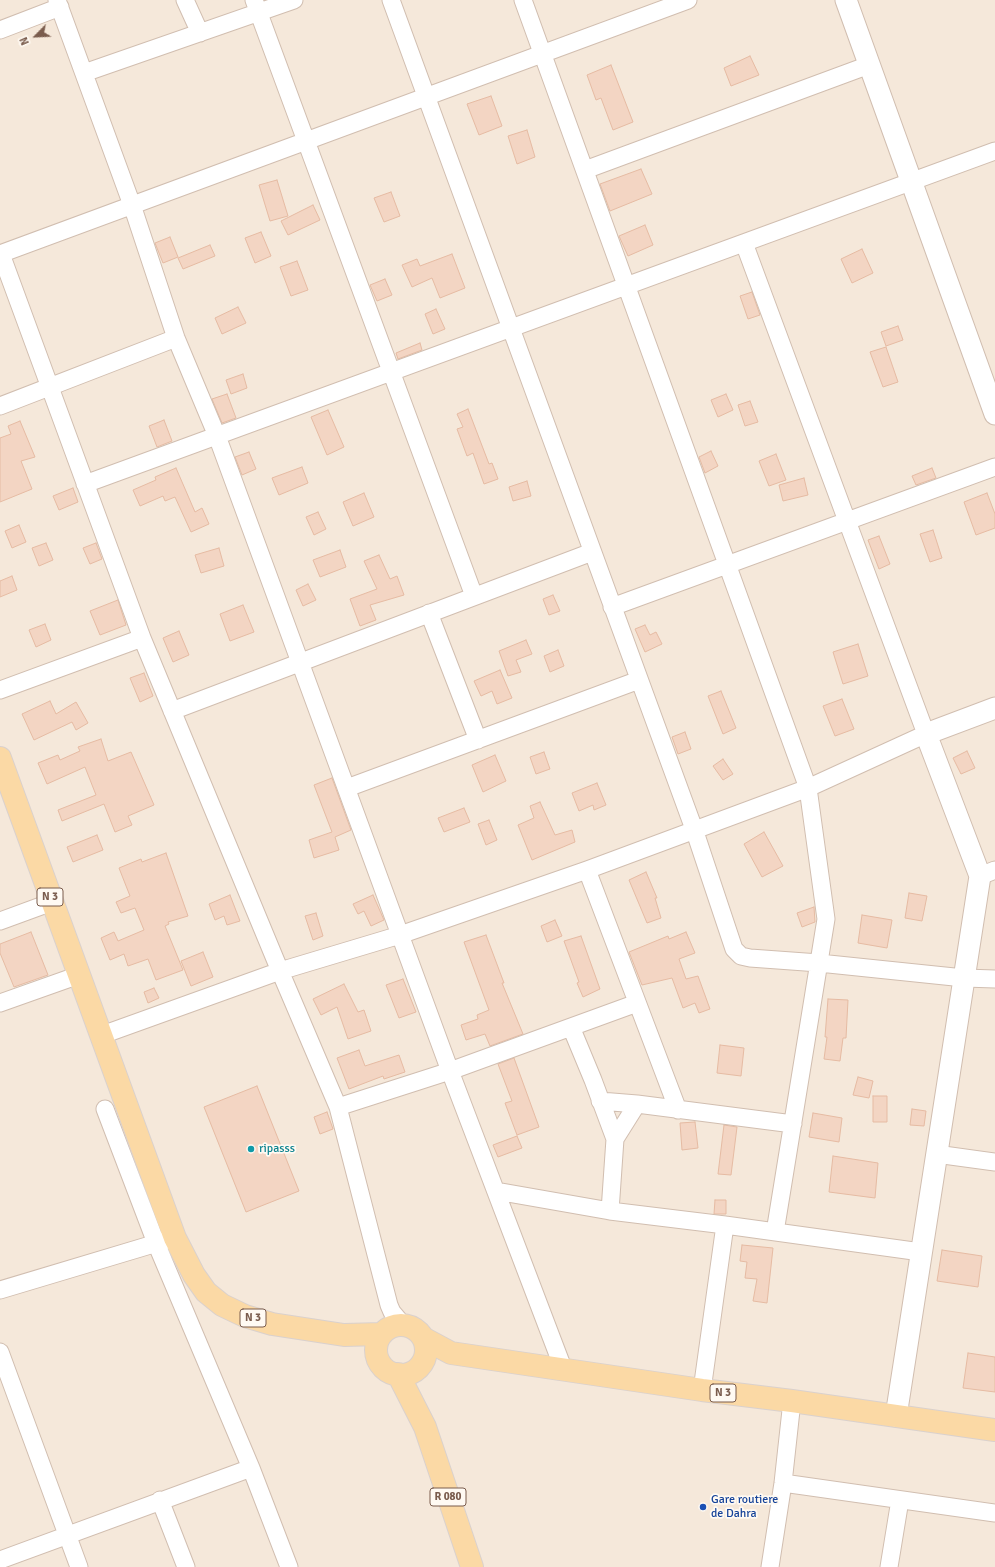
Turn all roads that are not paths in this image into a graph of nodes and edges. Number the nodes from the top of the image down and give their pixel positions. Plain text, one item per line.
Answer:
1 (185, 0) edge
2 (294, 0) edge
3 (391, 0) edge
4 (523, 0) edge
5 (688, 0) edge
6 (846, 0) edge
7 (58, 4) edge
8 (256, 6) edge
9 (0, 30) edge
10 (200, 33) junction
11 (543, 54) junction
12 (870, 66) junction
13 (84, 73) junction
14 (426, 97) junction
15 (306, 141) junction
16 (995, 152) edge
17 (585, 170) junction
18 (912, 182) junction
19 (132, 205) junction
20 (744, 243) junction
21 (0, 254) edge
22 (627, 286) junction
23 (511, 329) junction
24 (176, 338) junction
25 (391, 372) junction
26 (50, 386) junction
27 (0, 406) edge
28 (995, 414) edge
29 (217, 436) junction
30 (995, 467) edge
31 (85, 484) junction
32 (848, 521) junction
33 (592, 552) junction
34 (728, 565) junction
35 (474, 596) junction
36 (612, 607) junction
37 (429, 613) junction
38 (142, 638) junction
39 (300, 661) junction
40 (639, 680) junction
41 (0, 690) edge
42 (995, 708) edge
43 (172, 711) junction
44 (926, 734) junction
45 (478, 740) junction
46 (0, 758) edge
47 (4, 783) edge
48 (347, 788) junction
49 (808, 788) junction
50 (694, 829) junction
51 (587, 870) junction
52 (987, 873) edge
53 (52, 902) junction
54 (0, 921) edge
55 (400, 935) junction
56 (819, 963) junction
57 (280, 972) junction
58 (79, 975) junction
59 (964, 978) junction
60 (995, 979) edge
61 (637, 1003) junction
62 (0, 1004) edge
63 (571, 1026) junction
64 (102, 1035) junction
65 (450, 1071) junction
66 (600, 1101) junction
67 (637, 1104) junction
68 (338, 1107) junction
69 (105, 1110) dead end
70 (678, 1110) junction
71 (793, 1124) junction
72 (615, 1139) junction
73 (936, 1154) junction
74 (995, 1162) edge
75 (496, 1191) junction
76 (610, 1211) junction
77 (725, 1225) junction
78 (775, 1232) junction
79 (166, 1240) junction
80 (921, 1252) junction
81 (0, 1290) edge
82 (391, 1329) junction
83 (344, 1335) junction
84 (423, 1338) junction
85 (0, 1352) edge
86 (451, 1353) junction
87 (379, 1360) junction
88 (422, 1363) junction
89 (563, 1368) junction
90 (398, 1374) junction
91 (702, 1390) junction
92 (792, 1401) junction
93 (896, 1416) junction
94 (425, 1427) junction
95 (995, 1430) edge
96 (251, 1468) junction
97 (783, 1483) junction
98 (160, 1500) junction
99 (900, 1500) junction
100 (995, 1513) edge
101 (67, 1535) junction
102 (0, 1560) edge
103 (79, 1567) edge
104 (186, 1567) edge
105 (289, 1567) edge
106 (472, 1567) edge
107 (770, 1567) edge
108 (889, 1567) edge

1 - 10 street
2 - 8 street
3 - 14 street
4 - 11 street
5 - 11 street
6 - 12 street
7 - 9 street
7 - 13 street
8 - 10 street
8 - 15 street
10 - 13 street
11 - 14 street
11 - 17 street
12 - 17 street
12 - 18 street
13 - 19 street
14 - 15 street
14 - 23 street
15 - 19 street
15 - 25 street
16 - 18 street
17 - 22 street
18 - 20 street
18 - 28 street
19 - 21 street
19 - 24 street
20 - 22 street
20 - 32 street
21 - 26 street
22 - 23 street
22 - 34 street
23 - 25 street
23 - 33 street
24 - 26 street
24 - 29 street
25 - 29 street
25 - 35 street
26 - 27 street
26 - 31 street
29 - 31 street
29 - 39 street
30 - 32 street
31 - 38 street
32 - 34 street
32 - 44 street
33 - 35 street
33 - 36 street
34 - 36 street
34 - 49 street
35 - 37 street
36 - 40 street
37 - 39 street
37 - 45 street
38 - 41 street
38 - 43 street
39 - 43 street
39 - 48 street
40 - 45 street
40 - 50 street
42 - 44 street
43 - 57 street
44 - 49 street
44 - 52 street
45 - 48 street
46 - 47 main road, N 3
47 - 53 main road, N 3
48 - 55 street
49 - 50 street
49 - 56 street
50 - 51 street
50 - 56 street
51 - 55 street
51 - 61 street
52 - 59 street
53 - 54 street
53 - 58 main road, N 3
55 - 57 street
55 - 65 street
56 - 59 street
56 - 71 street
57 - 64 street
57 - 68 street
58 - 62 street
58 - 64 main road, N 3
59 - 60 street
59 - 73 street
61 - 63 street
61 - 70 street
63 - 65 street
63 - 66 street
64 - 79 main road, N 3
65 - 68 street
65 - 75 street
66 - 67 street
66 - 72 street
67 - 70 street
67 - 72 street
68 - 82 street
69 - 79 street
70 - 71 street
71 - 78 street
72 - 76 street
73 - 74 street
73 - 80 street
75 - 76 street
75 - 89 street
76 - 77 street
77 - 78 street
77 - 91 street
78 - 80 street
79 - 81 street
79 - 83 main road, N 3
79 - 96 street
80 - 93 street
82 - 83 main road, N 3
82 - 84 main road
82 - 87 main road
83 - 87 main road, N 3
84 - 86 main road, N 3
84 - 88 main road
85 - 101 street
86 - 88 main road, N 3
86 - 89 main road, N 3
87 - 90 main road
88 - 90 main road
88 - 94 main road
89 - 91 main road, N 3
90 - 94 main road
91 - 92 main road, N 3
92 - 93 main road, N 3
92 - 97 street
93 - 95 main road, N 3
94 - 106 main road, R 080
96 - 98 street
96 - 105 street
97 - 99 street
97 - 107 street
98 - 101 street
98 - 104 street
99 - 100 street
99 - 108 street
101 - 102 street
101 - 103 street

